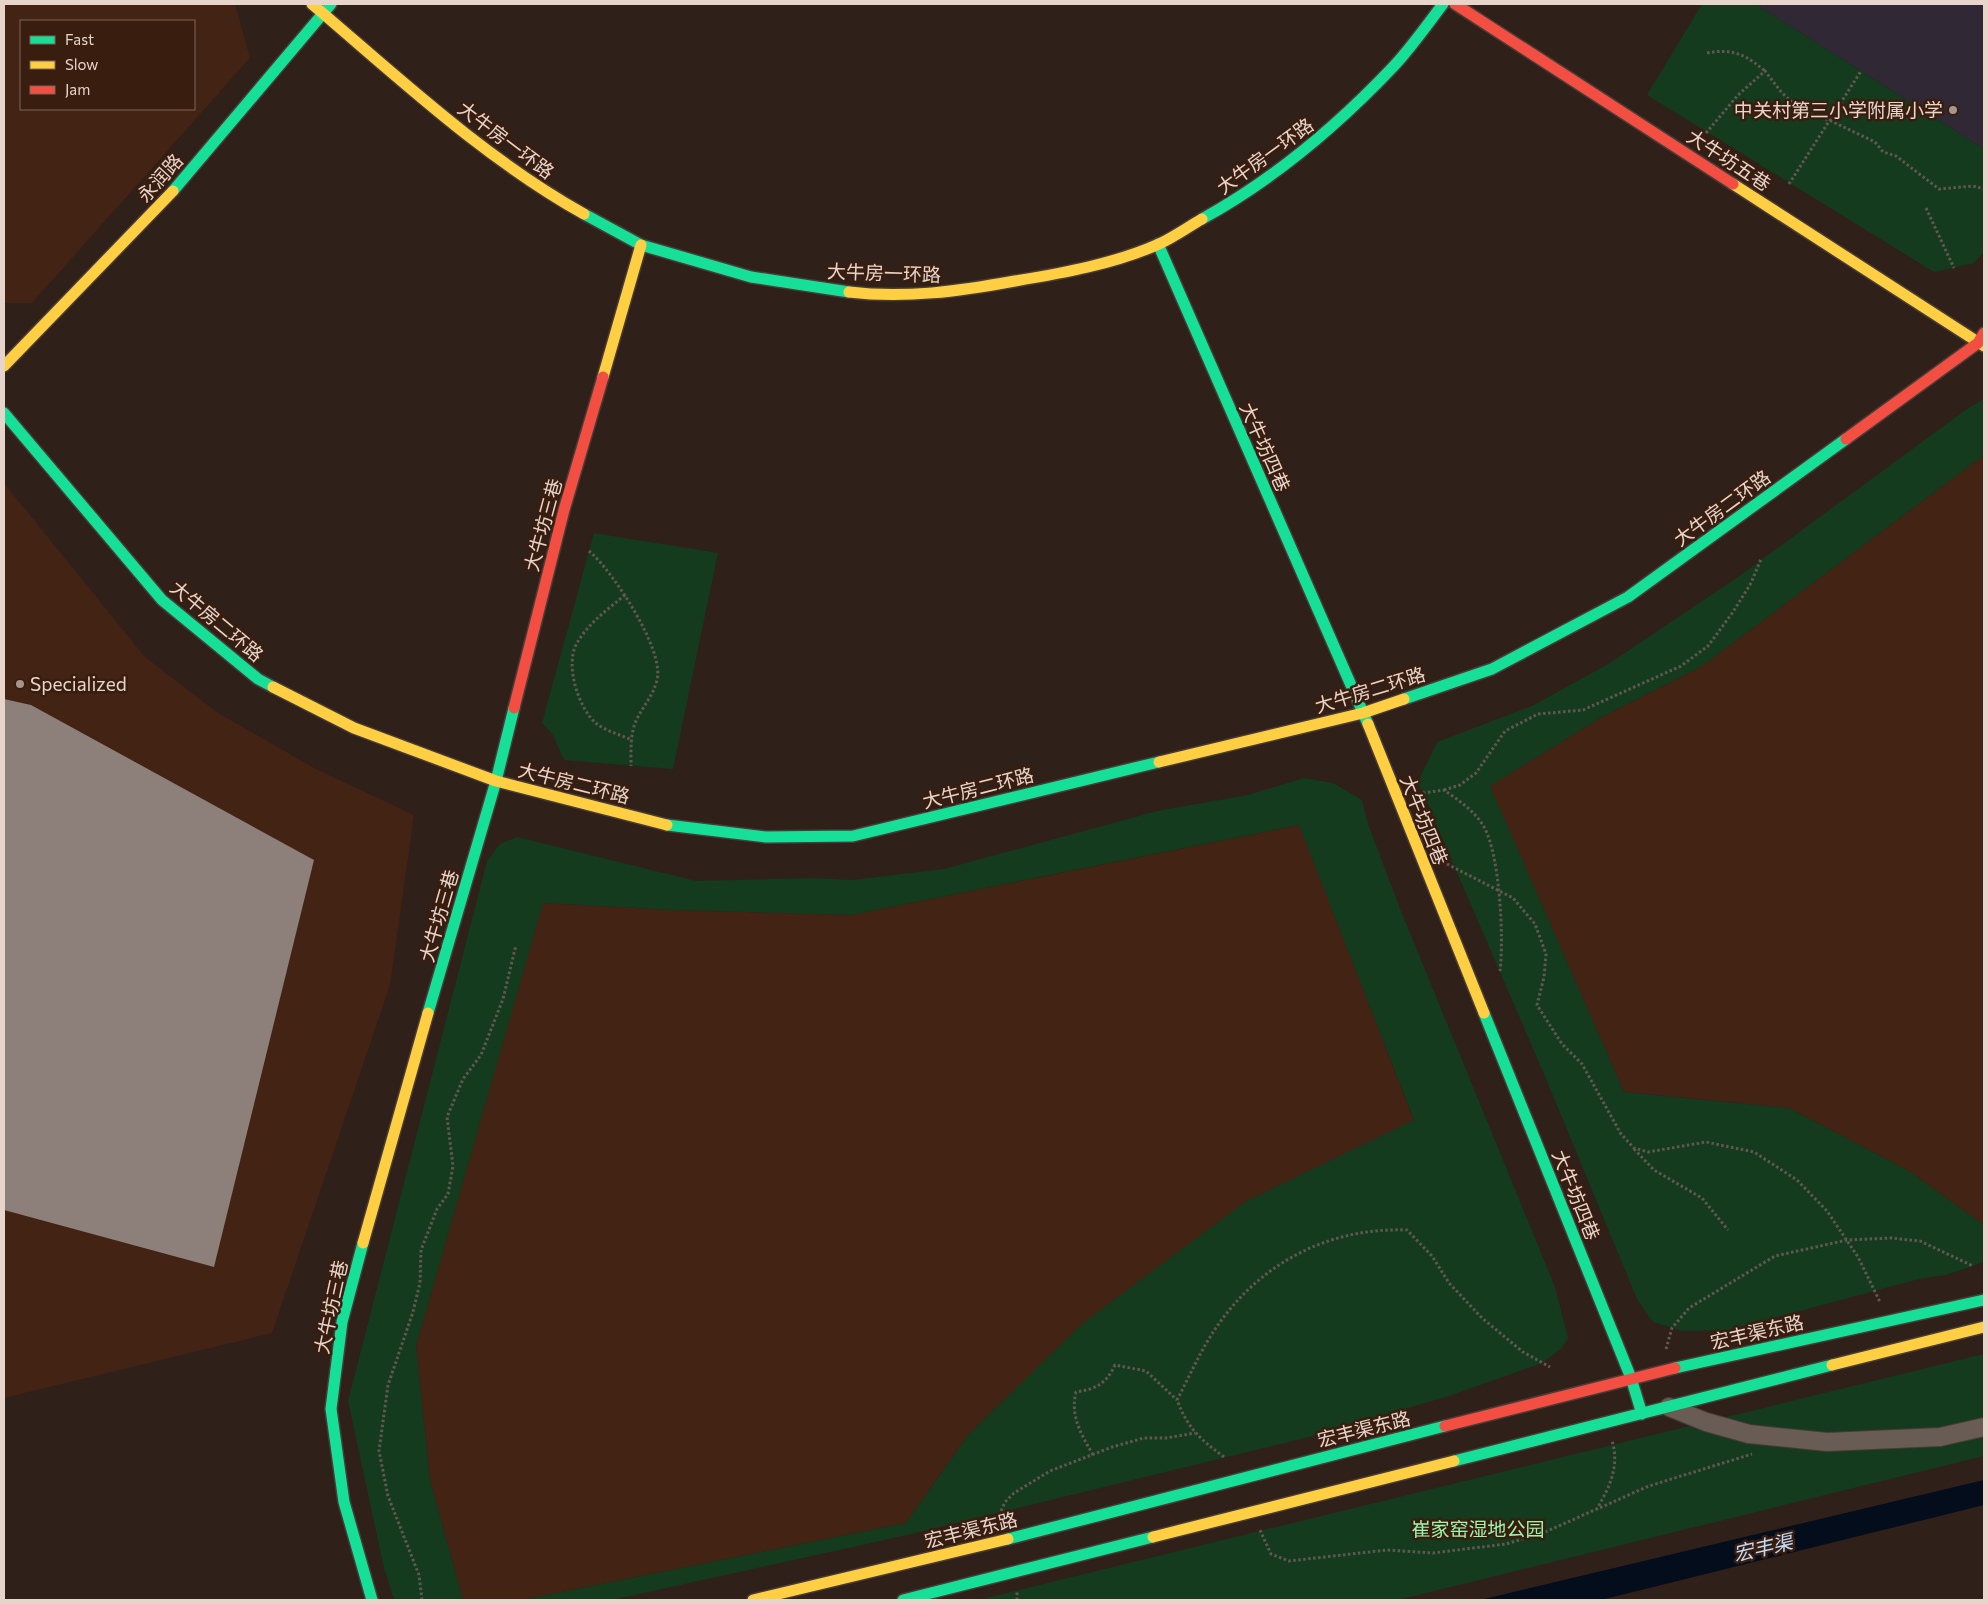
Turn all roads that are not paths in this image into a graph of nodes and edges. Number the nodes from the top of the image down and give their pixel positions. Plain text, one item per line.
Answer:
1 (312, 4) edge
2 (331, 4) edge
3 (1443, 4) edge
4 (1455, 4) edge
5 (324, 14) junction
6 (1158, 244) junction
7 (641, 245) junction
8 (1982, 341) edge
9 (4, 366) edge
10 (4, 413) edge
11 (1363, 713) junction
12 (496, 781) junction
13 (1984, 1300) edge
14 (1984, 1327) edge
15 (1631, 1378) junction
16 (1669, 1408) junction
17 (1642, 1414) junction
18 (1984, 1427) edge
19 (372, 1600) edge
20 (753, 1600) edge
21 (903, 1600) edge

1 - 5 street, 大牛房一环路
2 - 5 street, 永润路
3 - 6 street, 大牛房一环路
4 - 8 street, 大牛坊五巷
5 - 7 street, 大牛房一环路
5 - 9 street, 永润路
6 - 7 street, 大牛房一环路
6 - 11 street, 大牛坊四巷
7 - 12 street, 大牛坊三巷
8 - 11 street, 大牛房二环路
10 - 12 street, 大牛房二环路
11 - 12 street, 大牛房二环路
11 - 15 street, 大牛坊四巷
12 - 19 street, 大牛坊三巷
13 - 15 street, 宏丰渠东路
14 - 16 street
15 - 17 street, 大牛坊四巷
15 - 20 street, 宏丰渠东路
16 - 17 street
16 - 18 street
17 - 21 street

